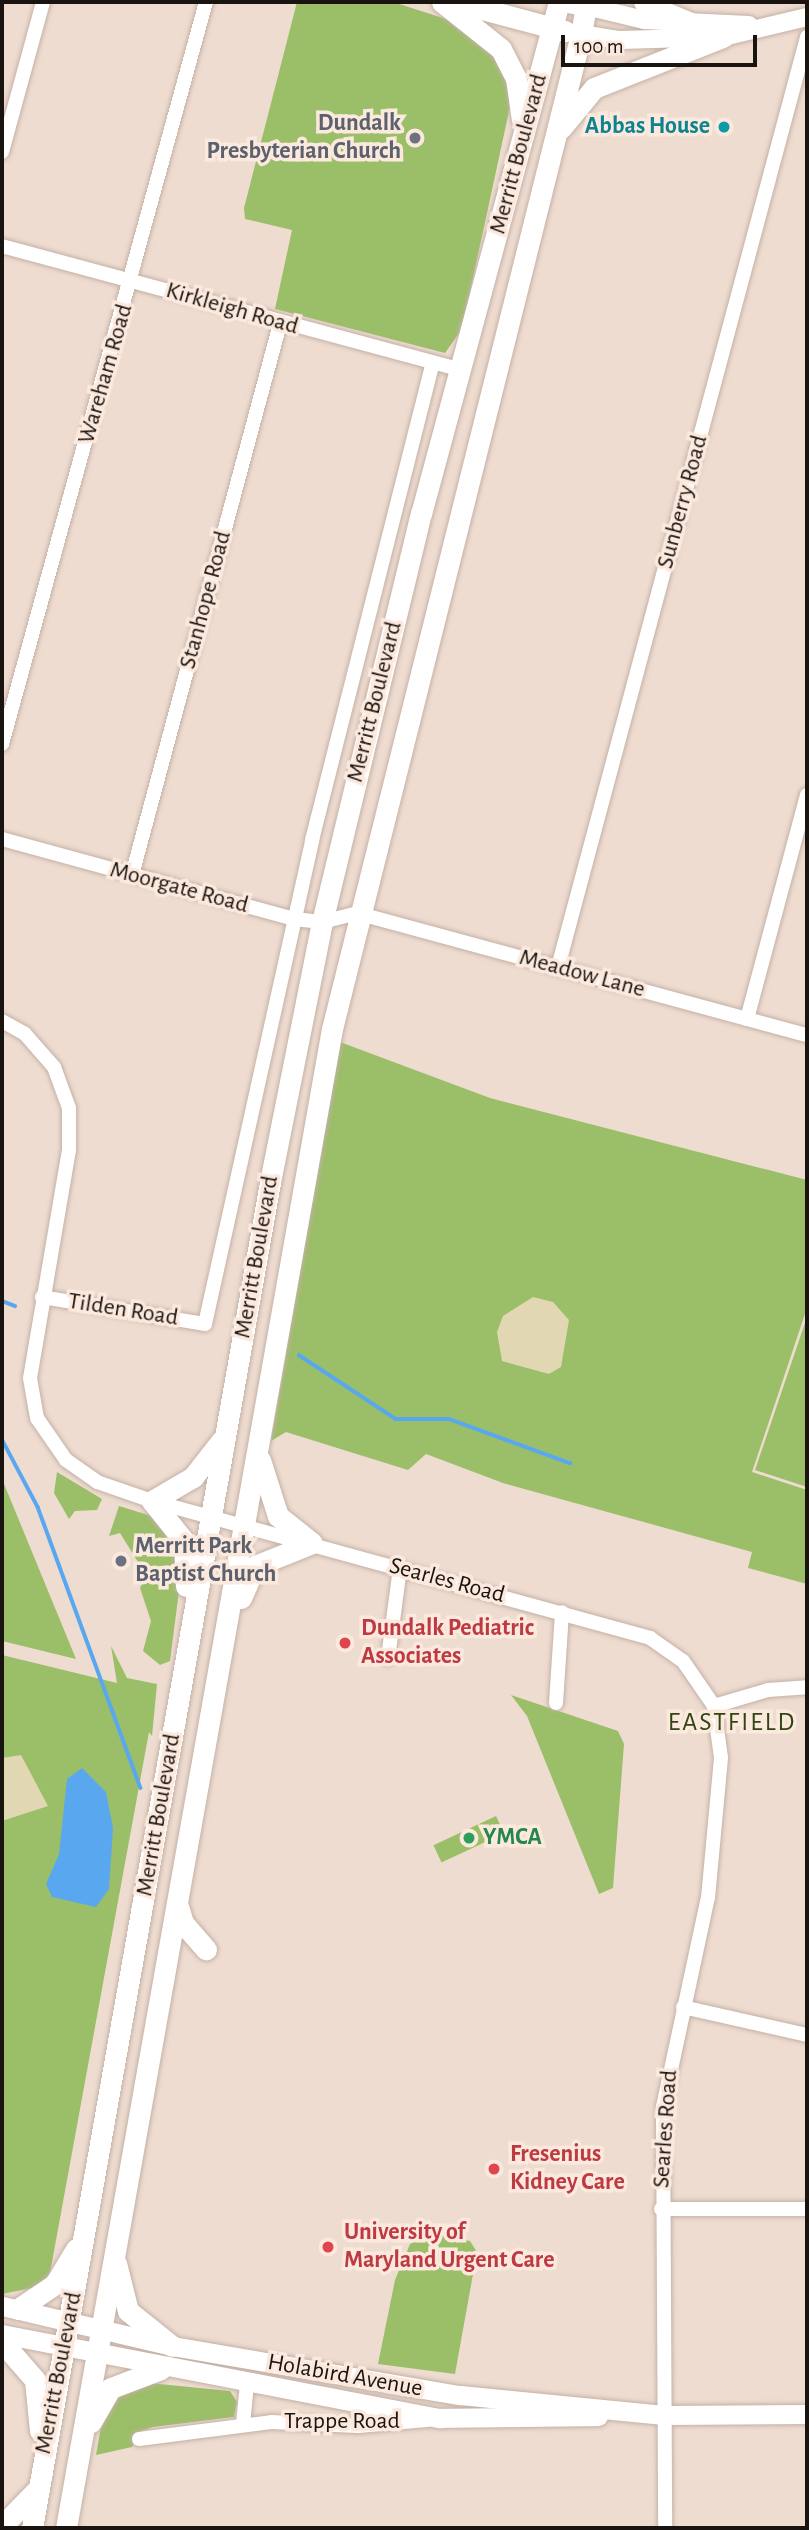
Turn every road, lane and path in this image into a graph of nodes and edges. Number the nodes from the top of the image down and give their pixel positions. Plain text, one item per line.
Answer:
1 (43, 2) edge
2 (206, 2) edge
3 (442, 2) edge
4 (456, 2) edge
5 (559, 2) edge
6 (643, 2) edge
7 (581, 3) edge
8 (807, 17) edge
9 (691, 22) junction
10 (774, 25) junction
11 (551, 28) junction
12 (581, 34) junction
13 (723, 37) junction
14 (807, 37) edge
15 (523, 135) junction
16 (551, 149) junction
17 (2, 152) edge
18 (2, 246) edge
19 (132, 280) junction
20 (280, 324) junction
21 (433, 363) junction
22 (463, 370) junction
23 (2, 744) edge
24 (807, 795) edge
25 (2, 839) edge
26 (132, 875) junction
27 (357, 914) junction
28 (294, 919) junction
29 (322, 922) junction
30 (558, 967) junction
31 (747, 1019) junction
32 (2, 1021) edge
33 (807, 1035) edge
34 (42, 1297) junction
35 (205, 1324) joint
36 (225, 1435) junction
37 (257, 1443) junction
38 (152, 1501) junction
39 (209, 1518) junction
40 (243, 1526) junction
41 (312, 1543) junction
42 (400, 1568) junction
43 (562, 1612) junction
44 (188, 1646) junction
45 (388, 1658) dead end
46 (807, 1687) edge
47 (555, 1703) dead end
48 (714, 1706) junction
49 (203, 1737) junction
50 (177, 1903) junction
51 (206, 1949) dead end
52 (683, 2007) junction
53 (807, 2035) edge
54 (807, 2209) edge
55 (662, 2210) junction
56 (85, 2231) junction
57 (114, 2248) junction
58 (10, 2307) edge
59 (70, 2322) junction
60 (100, 2329) junction
61 (2, 2334) edge
62 (2, 2342) edge
63 (172, 2346) junction
64 (65, 2348) junction
65 (95, 2354) junction
66 (161, 2369) junction
67 (247, 2384) junction
68 (624, 2413) junction
69 (807, 2414) edge
70 (664, 2415) junction
71 (440, 2418) junction
72 (243, 2424) junction
73 (139, 2439) dead end
74 (42, 2463) junction
75 (75, 2474) junction
76 (37, 2490) junction
77 (2, 2526) edge
78 (32, 2528) edge
79 (66, 2528) edge
80 (665, 2528) edge

1 - 17 street
2 - 19 street, Wareham Road
3 - 15 main road
4 - 11 main road
5 - 11 main road, Merritt Boulevard
6 - 9 main road
7 - 9 street
7 - 12 main road, Merritt Boulevard
8 - 10 street
9 - 10 street
10 - 13 street
11 - 12 main road
11 - 15 main road, Merritt Boulevard
12 - 13 street
12 - 16 main road, Merritt Boulevard
13 - 16 main road
14 - 30 street, Sunberry Road
15 - 22 main road, Merritt Boulevard
16 - 27 main road, Merritt Boulevard
18 - 19 street, Kirkleigh Road
19 - 20 street, Kirkleigh Road
19 - 23 street, Wareham Road
20 - 21 street, Kirkleigh Road
20 - 26 street, Stanhope Road
21 - 22 street, Kirkleigh Road
21 - 28 street, Merritt Boulevard
22 - 29 main road, Merritt Boulevard
24 - 31 street
25 - 26 street, Moorgate Road
26 - 28 street, Moorgate Road
27 - 29 street, Moorgate Road
27 - 30 street, Meadow Lane
27 - 37 main road, Merritt Boulevard
28 - 29 street, Moorgate Road
28 - 35 street, Merritt Boulevard
29 - 36 main road, Merritt Boulevard
30 - 31 street, Meadow Lane
31 - 33 street, Meadow Lane
32 - 34 street, Searles Road
34 - 35 street, Tilden Road
34 - 38 street, Searles Road
36 - 38 main road
36 - 39 main road, Merritt Boulevard
37 - 40 main road, Merritt Boulevard
37 - 41 main road
38 - 39 street, Searles Road
38 - 44 main road
39 - 40 street, Searles Road
39 - 44 main road, Merritt Boulevard
40 - 41 street, Searles Road
40 - 49 main road, Merritt Boulevard
41 - 42 street, Searles Road
41 - 49 main road
42 - 43 street, Searles Road
42 - 45 street
43 - 47 street
43 - 48 street, Searles Road
44 - 56 main road, Merritt Boulevard
46 - 48 street
48 - 52 street, Searles Road
49 - 50 main road, Merritt Boulevard
50 - 51 main road
50 - 57 main road, Merritt Boulevard
52 - 53 street
52 - 55 street, Searles Road
54 - 55 street
55 - 70 street, Searles Road
56 - 58 main road
56 - 59 main road, Merritt Boulevard
57 - 60 main road, Merritt Boulevard
57 - 63 main road
58 - 59 main road, Holabird Avenue
59 - 60 main road, Holabird Avenue
59 - 64 main road, Merritt Boulevard
60 - 63 main road, Holabird Avenue
60 - 65 main road, Merritt Boulevard
61 - 64 main road, Holabird Avenue
62 - 74 main road
63 - 68 main road, Holabird Avenue
64 - 65 main road, Holabird Avenue
64 - 74 main road, Merritt Boulevard
65 - 66 main road, Holabird Avenue
65 - 75 main road, Merritt Boulevard
66 - 67 main road, Holabird Avenue
66 - 75 main road
67 - 71 main road, Holabird Avenue
67 - 72 street
68 - 70 main road, Holabird Avenue
68 - 71 main road, Holabird Avenue
69 - 70 main road, Holabird Avenue
70 - 80 street, Searles Road
71 - 72 street, Trappe Road
72 - 73 street, Trappe Road
74 - 76 main road, Merritt Boulevard
75 - 79 main road, Merritt Boulevard
76 - 77 main road
76 - 78 main road, Merritt Boulevard

